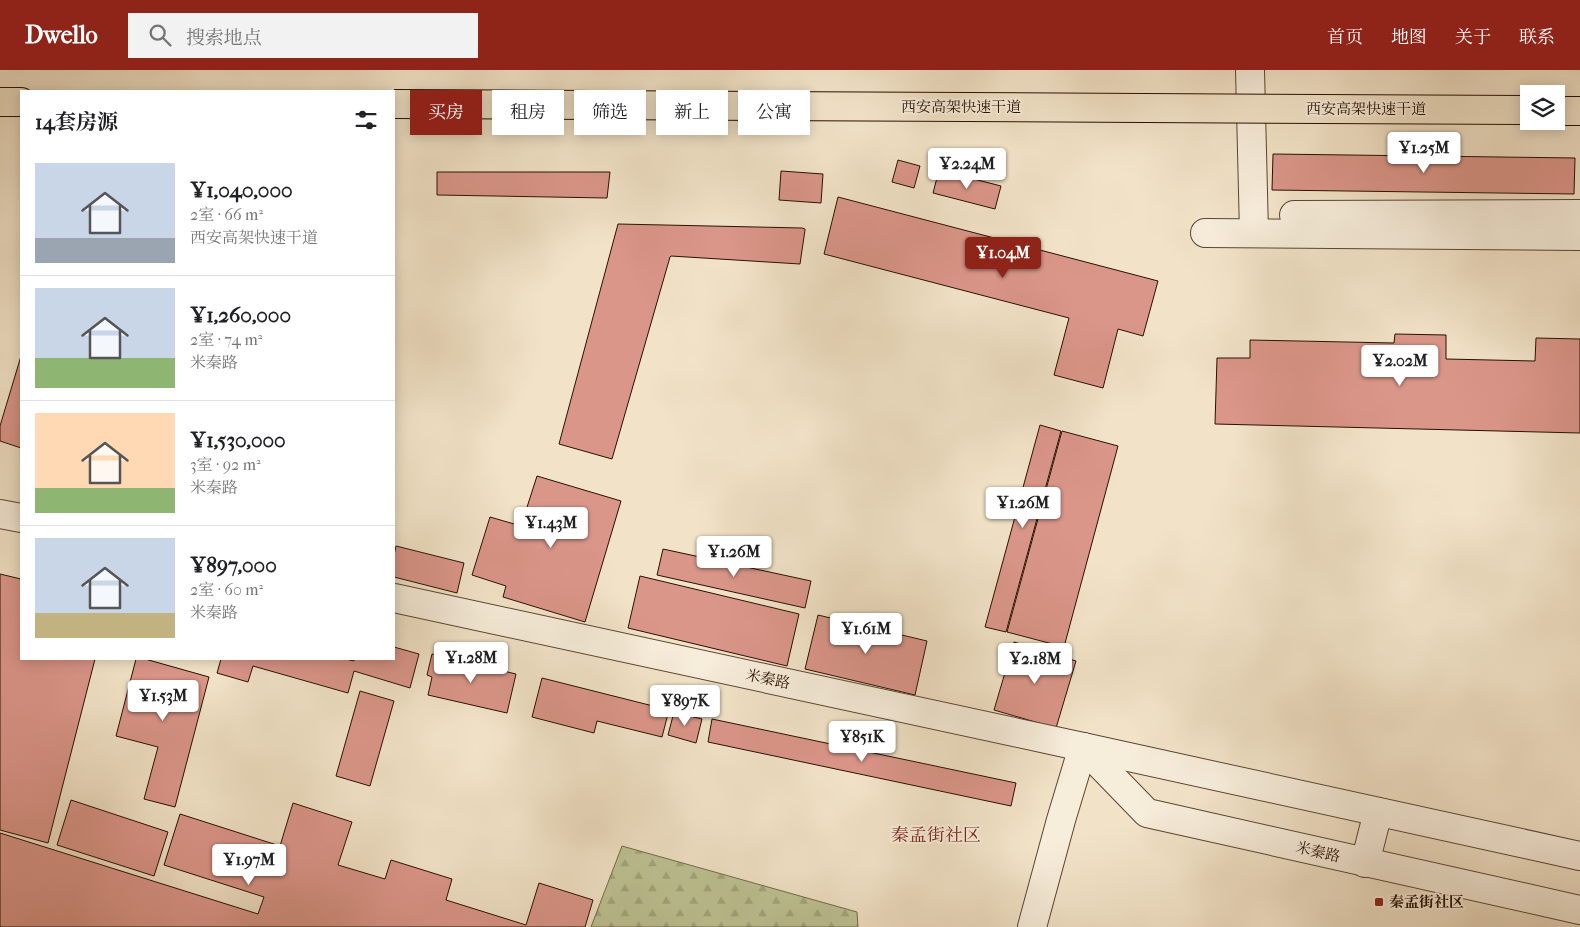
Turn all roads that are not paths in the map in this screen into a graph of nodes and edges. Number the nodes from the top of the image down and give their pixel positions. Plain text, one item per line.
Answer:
1 (1250, 70) edge
2 (0, 102) edge
3 (20, 102) edge
4 (395, 104) edge
5 (1520, 110) edge
6 (1580, 214) edge
7 (1206, 224) dead end
8 (1253, 224) junction
9 (1580, 236) edge
10 (0, 514) edge
11 (20, 518) edge
12 (395, 598) edge
13 (1083, 747) junction
14 (1378, 812) junction
15 (1580, 856) edge
16 (1365, 862) junction
17 (1580, 910) edge
18 (1032, 927) edge

1 - 8 street
2 - 3 highway
4 - 5 highway, 西安高架快速干道, bridge
6 - 8 street
7 - 8 street
8 - 9 street
10 - 11 street
12 - 13 street, 米秦路
13 - 14 street, 米秦路
13 - 16 street, 米秦路
13 - 18 street
14 - 15 street, 米秦路
14 - 16 street
16 - 17 street, 米秦路

